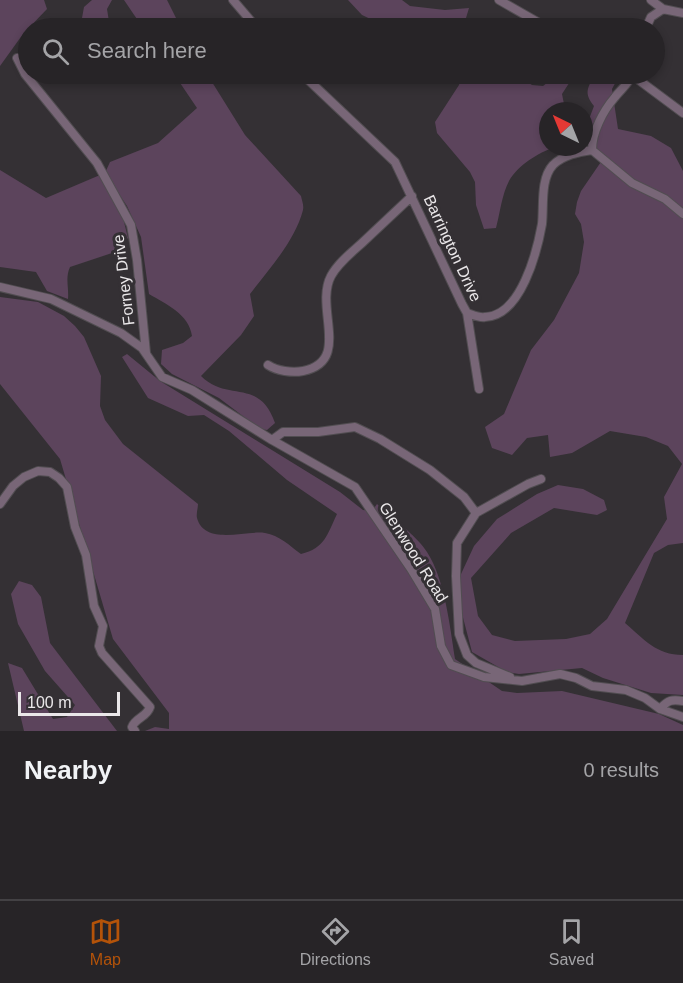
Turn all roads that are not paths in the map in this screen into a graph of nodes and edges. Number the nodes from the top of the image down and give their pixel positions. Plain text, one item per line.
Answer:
1 (233, 0) edge
2 (499, 0) edge
3 (651, 1) edge
4 (663, 9) junction
5 (683, 13) edge
6 (651, 17) joint
7 (248, 18) edge
8 (530, 18) edge
9 (33, 84) edge
10 (313, 84) edge
11 (625, 84) edge
12 (645, 84) edge
13 (683, 113) edge
14 (593, 138) edge
15 (593, 151) edge
16 (571, 156) edge
17 (412, 196) junction
18 (683, 214) edge
19 (0, 287) edge
20 (467, 313) junction
21 (146, 354) junction
22 (268, 365) dead end
23 (479, 389) dead end
24 (272, 440) junction
25 (541, 479) dead end
26 (0, 504) edge
27 (476, 513) junction
28 (522, 681) junction
29 (683, 701) edge
30 (660, 709) junction
31 (683, 717) edge
32 (135, 731) edge

1 - 7 street
2 - 8 street
3 - 4 street
3 - 6 street
4 - 5 street
4 - 6 street
9 - 21 street, Forney Drive
10 - 17 street, Barrington Drive
11 - 14 street
12 - 13 street
15 - 18 street
16 - 20 street, Barrington Drive
17 - 20 street, Barrington Drive
17 - 22 street
19 - 21 street, Glenwood Road
20 - 23 street
21 - 24 street, Glenwood Road
24 - 27 street
24 - 28 street, Glenwood Road
25 - 27 street
26 - 32 street
27 - 28 street
28 - 30 street, Glenwood Road
29 - 30 street
30 - 31 street, Glenwood Road

